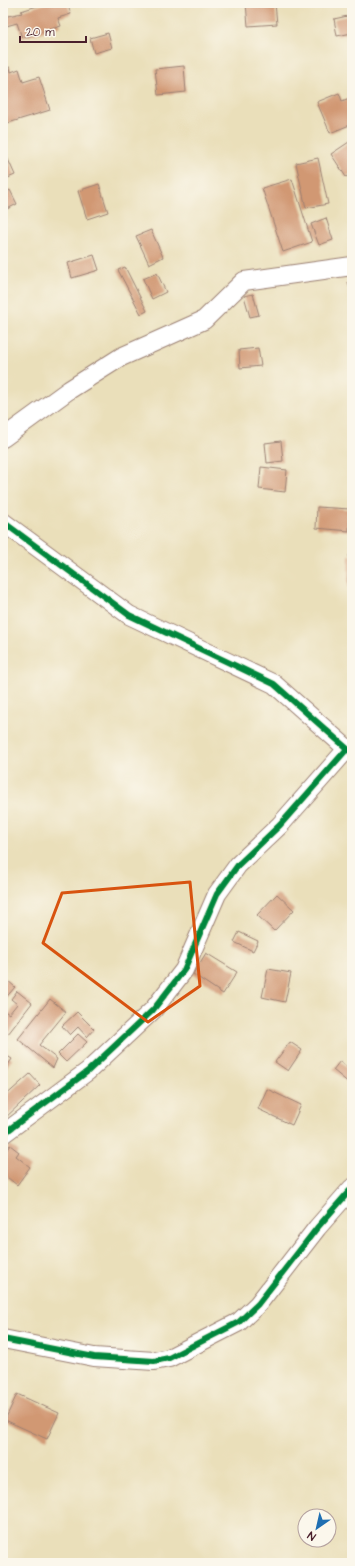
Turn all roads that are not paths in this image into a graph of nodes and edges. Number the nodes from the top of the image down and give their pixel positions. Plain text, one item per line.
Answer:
1 (352, 266) edge
2 (3, 438) edge
3 (3, 522) edge
4 (350, 751) edge
5 (3, 1134) edge
6 (352, 1188) edge
7 (3, 1339) edge

1 - 2 street
3 - 4 street
4 - 5 street
6 - 7 street

